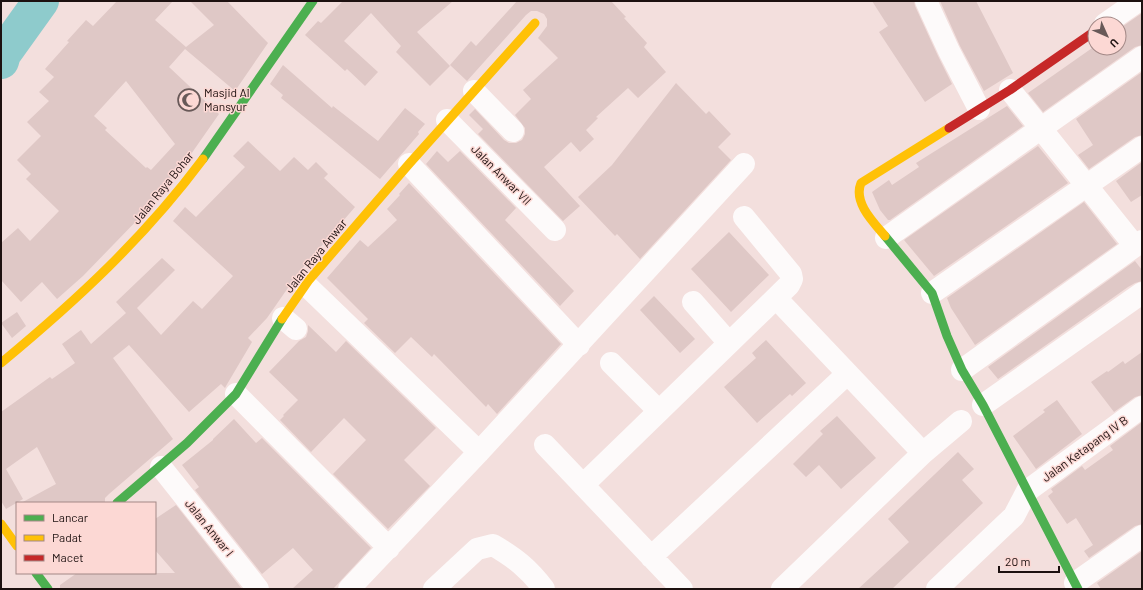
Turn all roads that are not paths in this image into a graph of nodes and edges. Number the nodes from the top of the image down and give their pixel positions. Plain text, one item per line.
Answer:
1 (313, 1) edge
2 (926, 1) edge
3 (1138, 1) edge
4 (1116, 16) edge
5 (535, 23) dead end
6 (1087, 37) edge
7 (1142, 57) edge
8 (474, 90) junction
9 (1010, 90) junction
10 (979, 109) junction
11 (447, 120) junction
12 (1041, 128) junction
13 (513, 131) dead end
14 (1142, 147) edge
15 (409, 164) junction
16 (744, 164) dead end
17 (1087, 185) junction
18 (744, 217) dead end
19 (555, 230) dead end
20 (886, 238) junction
21 (1138, 244) edge
22 (306, 285) junction
23 (932, 293) junction
24 (1142, 293) edge
25 (776, 298) junction
26 (693, 302) dead end
27 (730, 343) junction
28 (579, 345) junction
29 (1, 363) edge
30 (611, 363) dead end
31 (962, 370) junction
32 (847, 374) junction
33 (236, 394) junction
34 (983, 405) junction
35 (1142, 407) edge
36 (659, 412) junction
37 (961, 421) dead end
38 (545, 445) dead end
39 (479, 452) junction
40 (923, 453) junction
41 (161, 467) junction
42 (583, 485) junction
43 (1027, 491) junction
44 (118, 502) edge
45 (1, 524) edge
46 (1142, 536) edge
47 (16, 545) edge
48 (389, 548) junction
49 (651, 557) junction
50 (37, 574) edge
51 (1077, 586) edge
52 (48, 589) edge
53 (258, 589) edge
54 (349, 589) edge
55 (434, 589) edge
56 (544, 589) edge
57 (682, 589) edge
58 (782, 589) edge
59 (937, 589) edge

1 - 29 street, Jalan Raya Bohar
2 - 10 street
3 - 4 street
5 - 8 street, Jalan Raya Anwar
6 - 9 street
7 - 12 street
8 - 11 street, Jalan Raya Anwar
8 - 13 street
9 - 10 street
9 - 12 street
10 - 20 street
11 - 15 street, Jalan Raya Anwar
11 - 19 street, Jalan Anwar VII
12 - 17 street
12 - 20 street
14 - 17 street
15 - 22 street, Jalan Raya Anwar
15 - 28 street
16 - 28 street
17 - 21 street
17 - 23 street
18 - 25 street
20 - 23 street
21 - 31 street
22 - 33 street, Jalan Raya Anwar
22 - 39 street
23 - 31 street
24 - 34 street
25 - 27 street
25 - 32 street
26 - 27 street
27 - 36 street
28 - 39 street
30 - 36 street
31 - 34 street
32 - 40 street
32 - 49 street
33 - 41 street, Jalan Raya Anwar
33 - 48 street
34 - 43 street
35 - 43 street, Jalan Ketapang IV B
36 - 42 street
37 - 40 street
38 - 42 street
39 - 48 street
40 - 58 street
41 - 44 street, Jalan Raya Anwar
41 - 53 street, Jalan Anwar I
42 - 49 street
43 - 51 street
43 - 59 street
45 - 47 street
46 - 51 street
48 - 54 street
49 - 57 street
50 - 52 street
55 - 56 street

